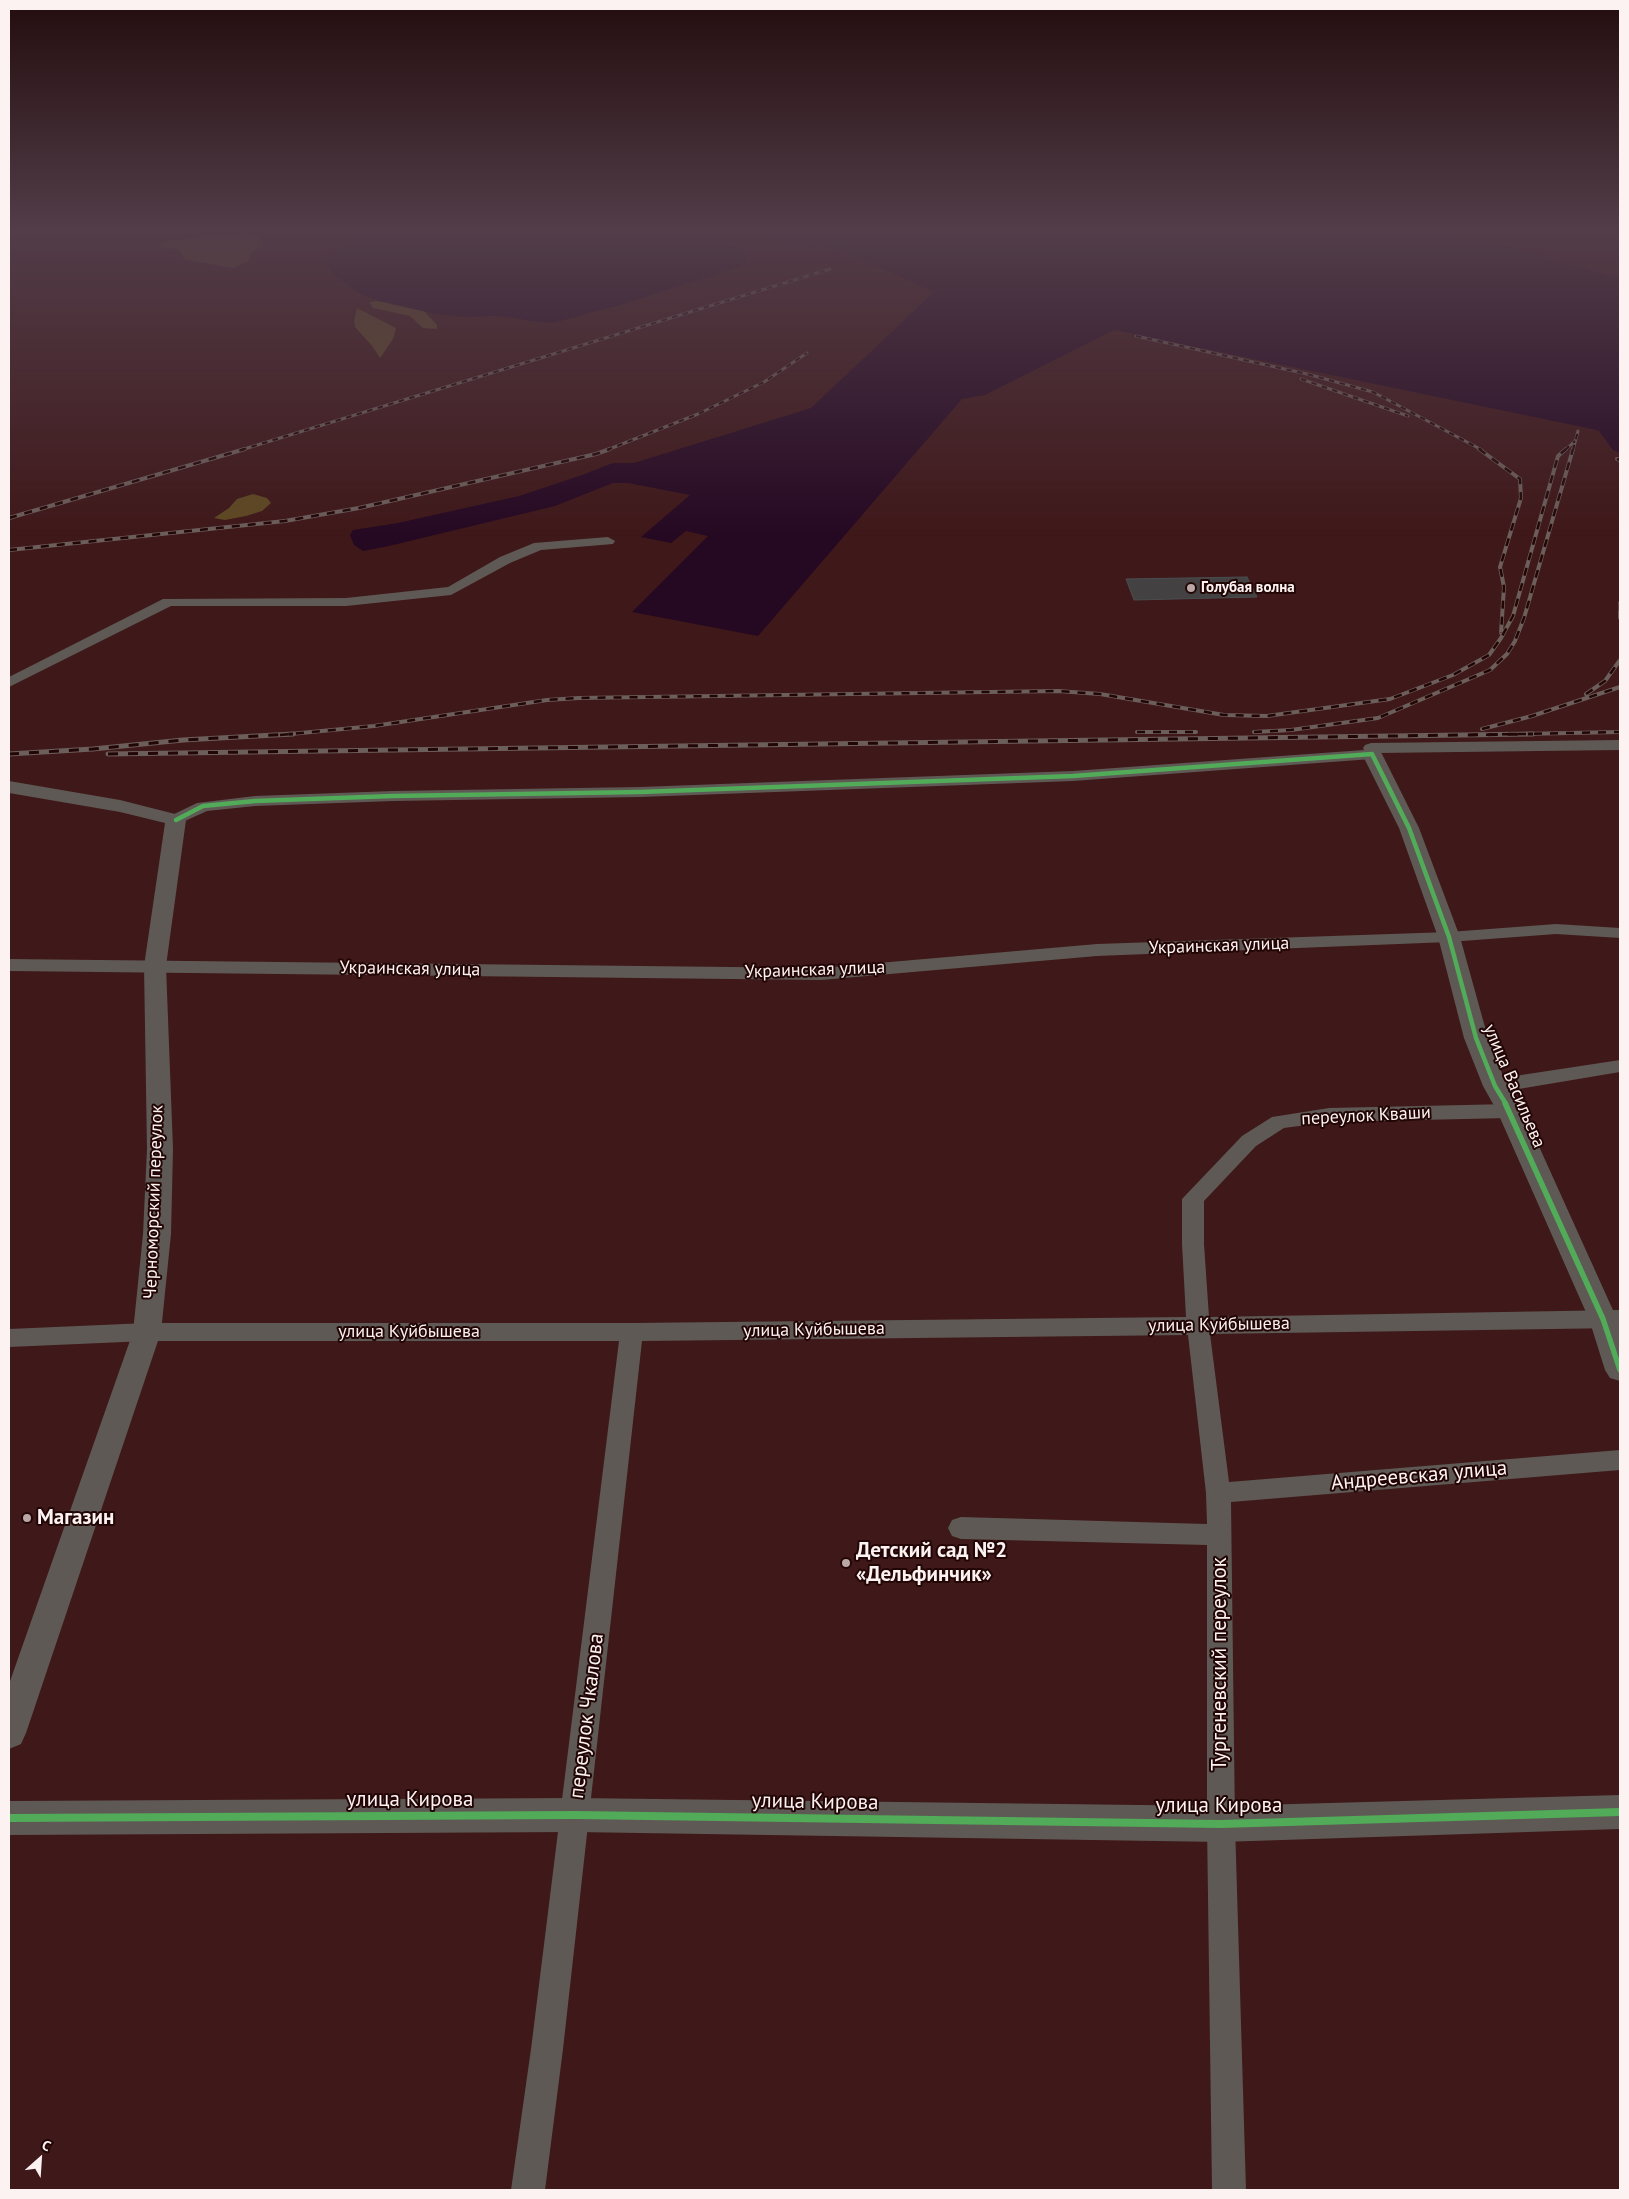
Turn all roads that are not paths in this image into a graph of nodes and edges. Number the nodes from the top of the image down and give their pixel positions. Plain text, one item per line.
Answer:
1 (608, 541) dead end
2 (9, 683) edge
3 (1620, 744) edge
4 (1371, 751) junction
5 (9, 787) edge
6 (176, 820) junction
7 (1620, 933) edge
8 (1449, 937) junction
9 (9, 966) edge
10 (155, 966) junction
11 (1620, 1066) edge
12 (1495, 1086) junction
13 (1510, 1111) junction
14 (1193, 1199) joint
15 (1612, 1319) edge
16 (1198, 1326) junction
17 (147, 1332) junction
18 (632, 1332) junction
19 (9, 1338) edge
20 (1620, 1370) edge
21 (1620, 1460) edge
22 (1218, 1492) junction
23 (960, 1528) dead end
24 (1220, 1535) junction
25 (9, 1733) edge
26 (1620, 1812) edge
27 (575, 1815) junction
28 (9, 1818) edge
29 (1221, 1824) junction
30 (528, 2190) edge
31 (1229, 2190) edge

1 - 2 street
3 - 4 street
4 - 6 street
4 - 8 street, улица Васильева
5 - 6 street
6 - 10 street, Черноморский переулок
7 - 8 street, Украинская улица
8 - 10 street, Украинская улица
8 - 12 street, улица Васильева
9 - 10 street, Украинская улица
10 - 17 street, Черноморский переулок
11 - 12 street
12 - 13 street, улица Васильева
13 - 14 street, переулок Кваши
13 - 15 street, улица Васильева
14 - 16 street, Тургеневский переулок
15 - 16 street, улица Куйбышева
15 - 20 street, улица Васильева
16 - 18 street, улица Куйбышева
16 - 22 street, Тургеневский переулок
17 - 18 street, улица Куйбышева
17 - 19 street, улица Куйбышева
17 - 25 street, Черноморский переулок
18 - 27 street, переулок Чкалова
21 - 22 street, Андреевская улица
22 - 24 street, Тургеневский переулок
23 - 24 street
24 - 29 street, Тургеневский переулок
26 - 29 street, улица Кирова
27 - 28 street, улица Кирова
27 - 29 street, улица Кирова
27 - 30 street, переулок Чкалова
29 - 31 street, Тургеневский переулок

